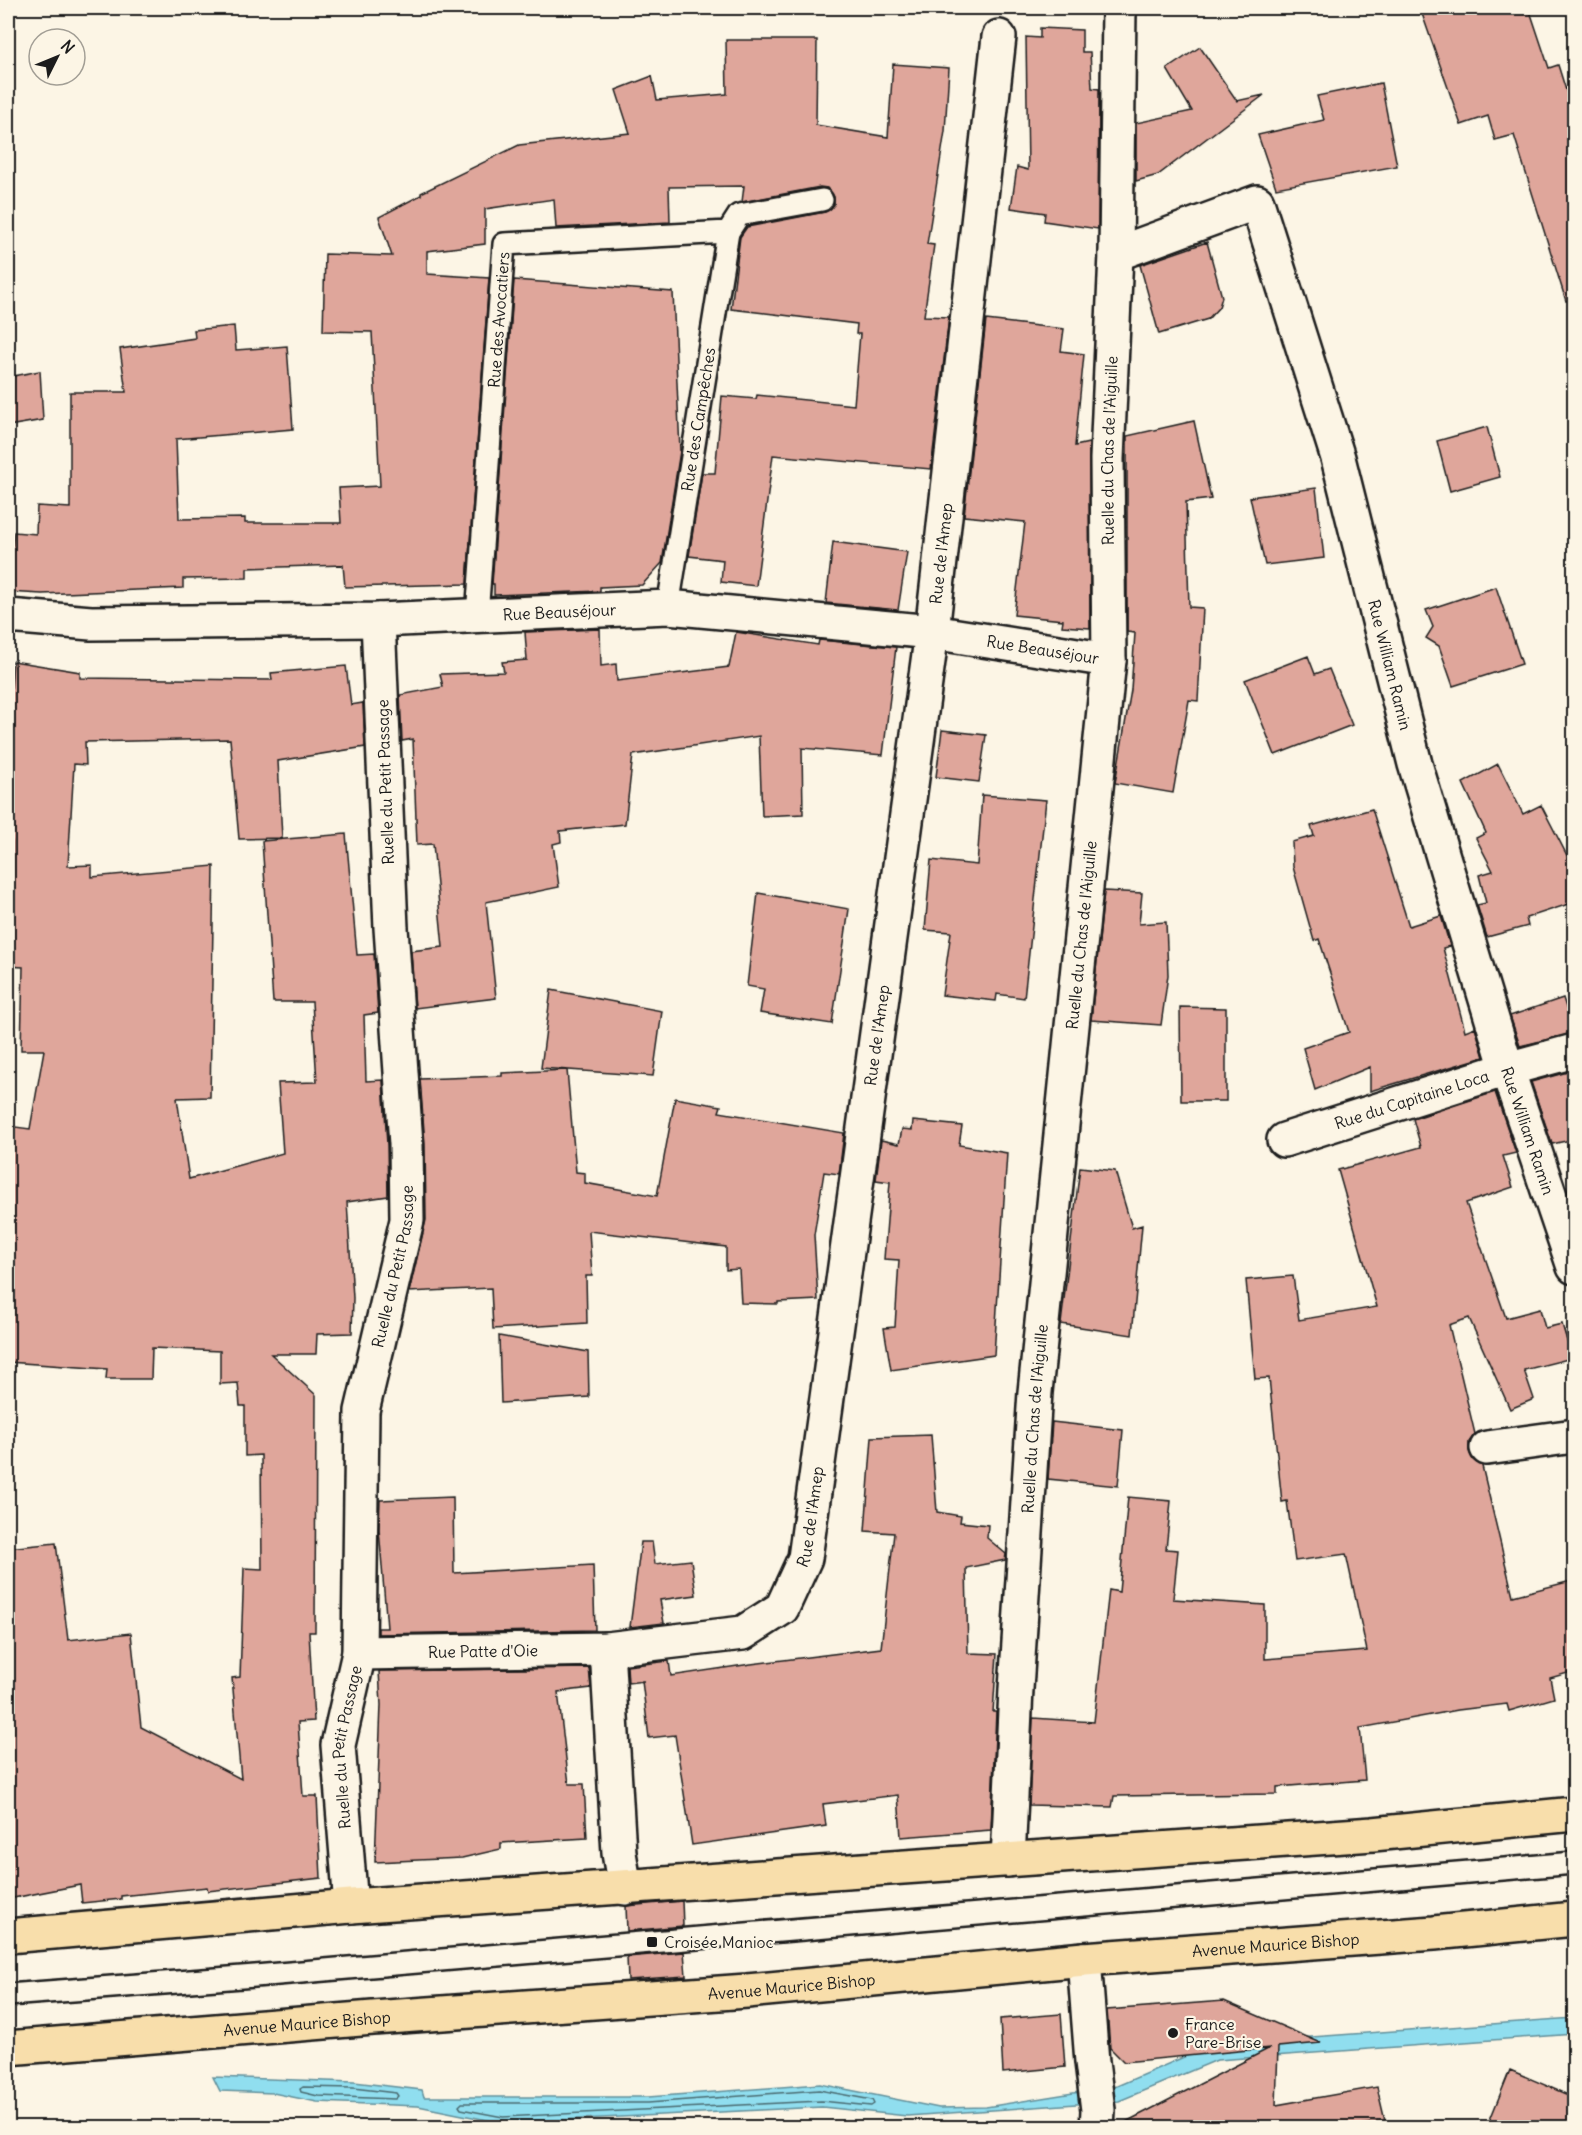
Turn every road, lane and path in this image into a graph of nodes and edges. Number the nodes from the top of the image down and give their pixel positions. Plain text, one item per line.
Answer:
1 (1119, 8) edge
2 (999, 37) dead end
3 (822, 200) dead end
4 (728, 232) junction
5 (1116, 254) junction
6 (668, 607) junction
7 (8, 616) edge
8 (477, 616) junction
9 (378, 620) junction
10 (932, 632) junction
11 (1109, 660) junction
12 (1575, 1051) edge
13 (1507, 1068) junction
14 (1284, 1140) dead end
15 (1575, 1267) edge
16 (1575, 1436) edge
17 (1487, 1448) dead end
18 (607, 1649) junction
19 (359, 1653) junction
20 (1575, 1814) edge
21 (1008, 1860) junction
22 (1575, 1863) edge
23 (625, 1888) junction
24 (351, 1906) junction
25 (1575, 1919) edge
26 (8, 1936) edge
27 (1084, 1959) junction
28 (8, 1995) edge
29 (8, 2048) edge
30 (1097, 2119) edge

1 - 5 street, Ruelle du Chas de l'Aiguille
2 - 10 street, Rue de l'Amep
3 - 4 lane
4 - 6 lane, Rue des Campêches
4 - 8 lane, Rue des Avocatiers
5 - 11 street, Ruelle du Chas de l'Aiguille
5 - 13 street, Rue William Ramin
6 - 8 street, Rue Beauséjour
6 - 10 street, Rue Beauséjour
7 - 9 street, Rue Beauséjour
8 - 9 street, Rue Beauséjour
9 - 19 street, Ruelle du Petit Passage
10 - 11 street, Rue Beauséjour
10 - 18 street, Rue de l'Amep
11 - 21 street, Ruelle du Chas de l'Aiguille
12 - 13 street, Rue du Capitaine Loca
13 - 14 street, Rue du Capitaine Loca
13 - 15 street, Rue William Ramin
16 - 17 street
18 - 19 street, Rue Patte d'Oie
18 - 23 street
19 - 24 street, Ruelle du Petit Passage
20 - 21 main road
21 - 23 main road
22 - 28 lane
23 - 24 main road
24 - 26 main road
25 - 27 main road, Avenue Maurice Bishop
27 - 29 main road, Avenue Maurice Bishop
27 - 30 street

